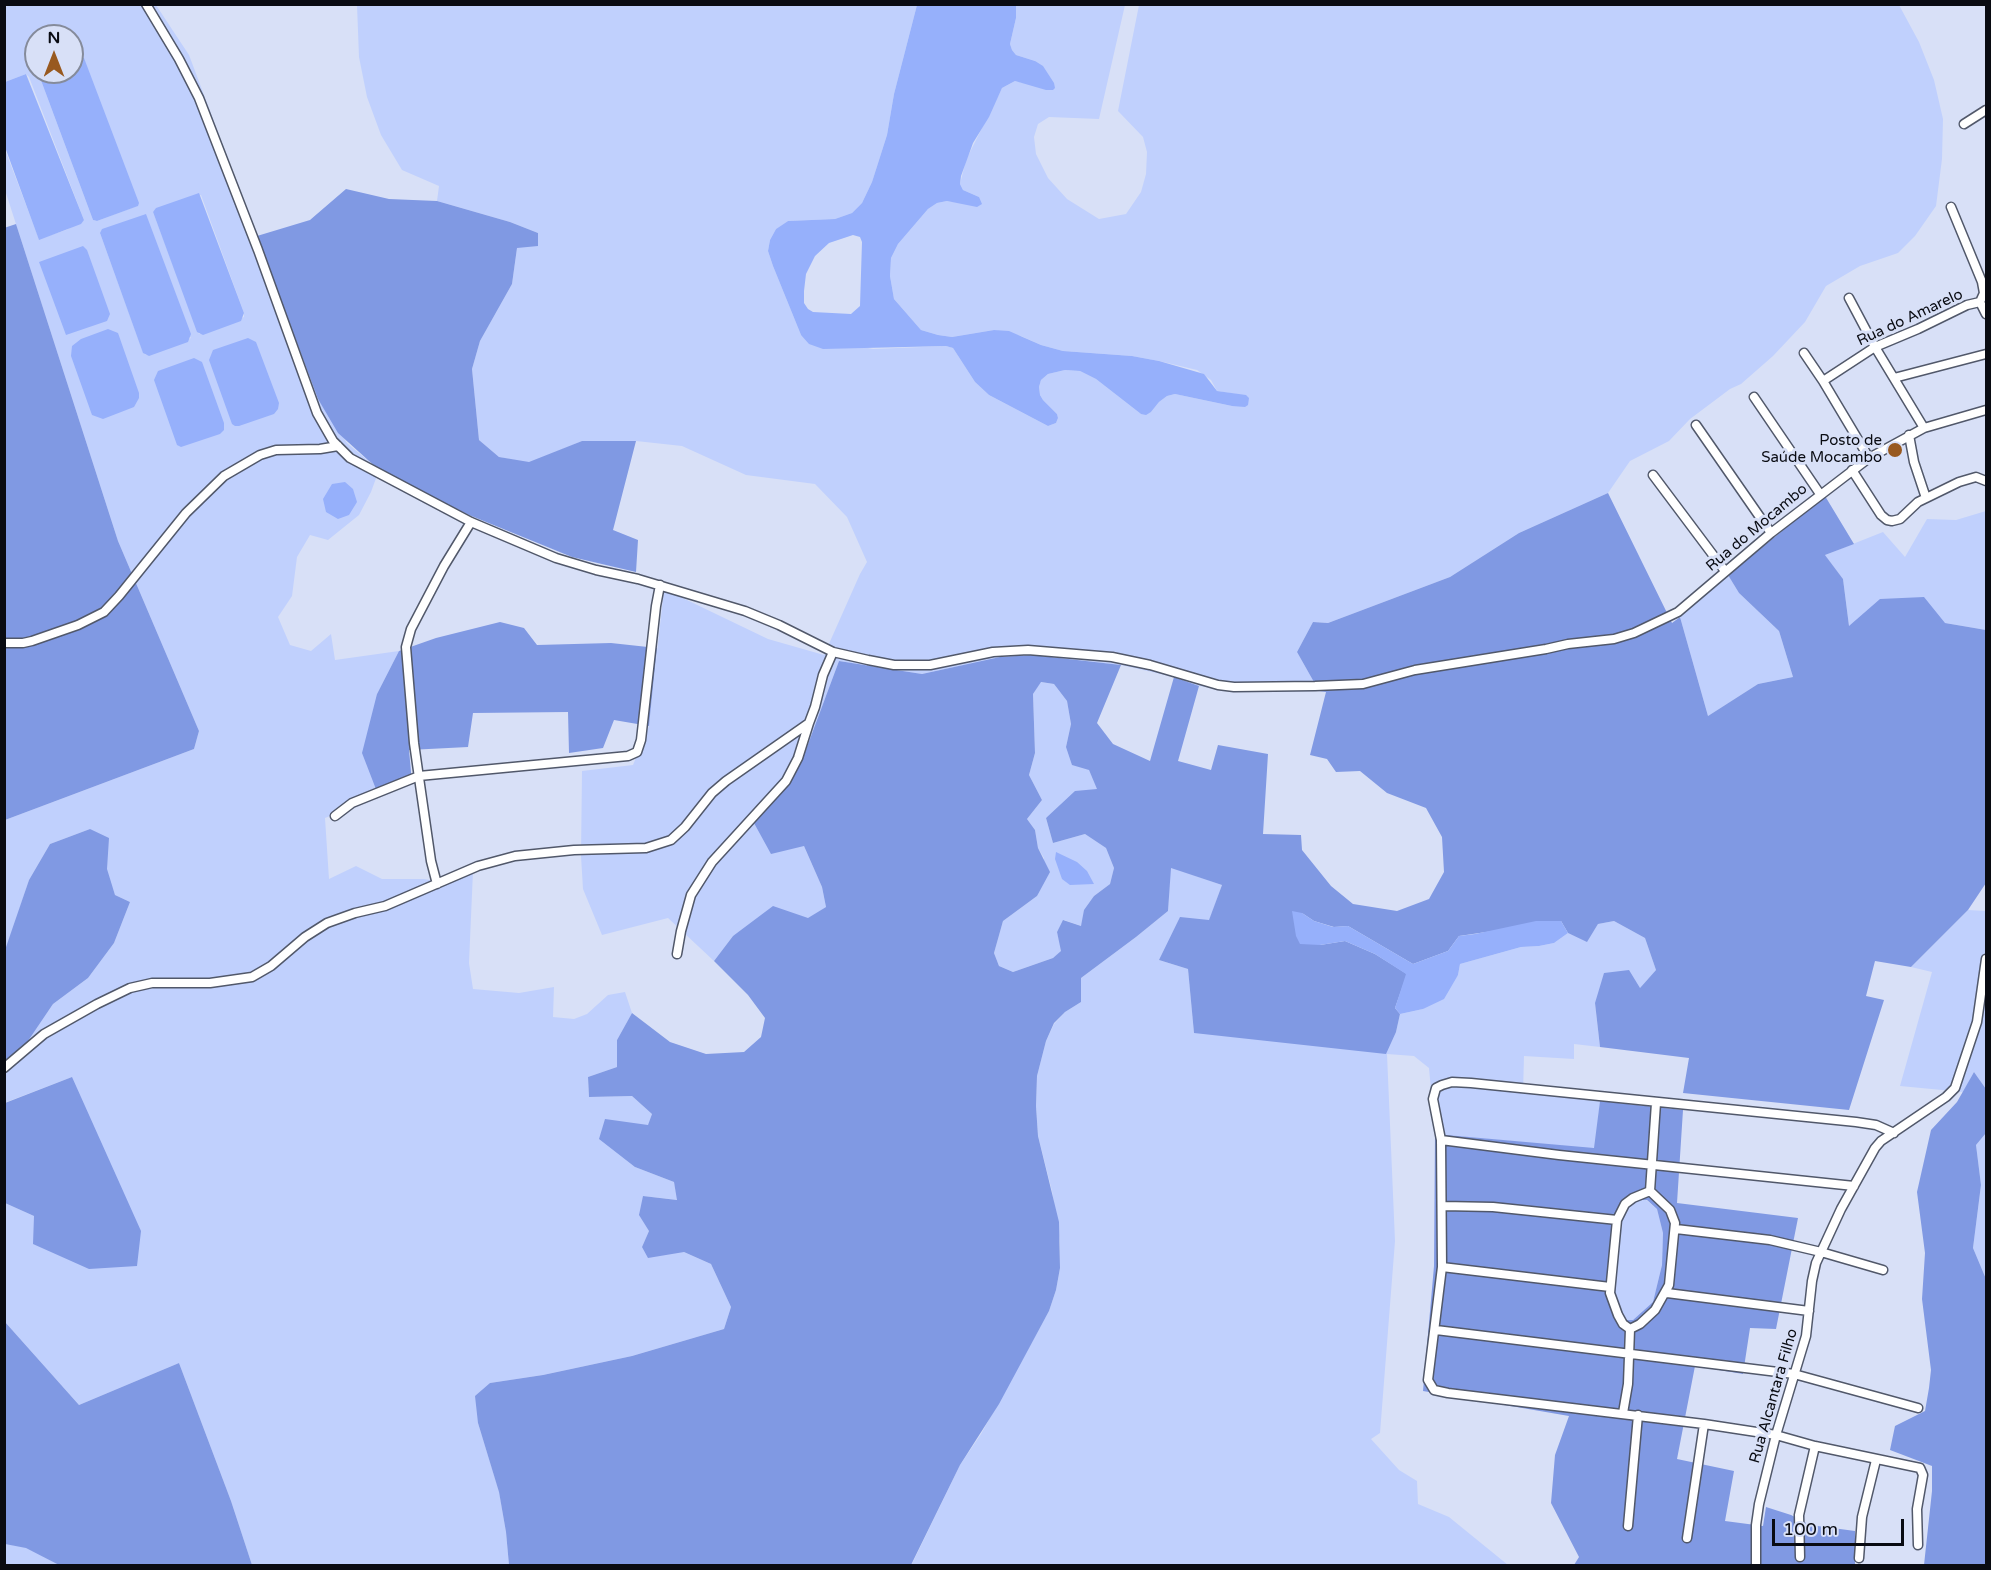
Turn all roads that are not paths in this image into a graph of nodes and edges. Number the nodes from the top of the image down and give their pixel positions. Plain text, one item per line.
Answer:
1 (146, 4) edge
2 (1986, 110) edge
3 (1964, 124) dead end
4 (1951, 207) dead end
5 (1849, 298) dead end
6 (1980, 302) junction
7 (1986, 314) edge
8 (1875, 347) junction
9 (1804, 353) dead end
10 (1986, 354) edge
11 (1894, 378) junction
12 (1823, 381) junction
13 (1754, 398) dead end
14 (1986, 410) edge
15 (1696, 425) dead end
16 (1924, 428) junction
17 (1909, 435) junction
18 (338, 446) junction
19 (1869, 458) junction
20 (1852, 470) junction
21 (1653, 475) dead end
22 (1986, 482) edge
23 (1820, 494) junction
24 (1926, 498) junction
25 (471, 522) junction
26 (1771, 533) junction
27 (1725, 571) junction
28 (660, 585) junction
29 (4, 643) edge
30 (833, 652) junction
31 (809, 723) junction
32 (419, 776) junction
33 (335, 816) dead end
34 (437, 884) junction
35 (677, 954) dead end
36 (1986, 959) edge
37 (4, 1068) edge
38 (1656, 1103) junction
39 (1894, 1133) junction
40 (1441, 1140) junction
41 (1652, 1164) junction
42 (1854, 1186) junction
43 (1650, 1191) junction
44 (1443, 1206) junction
45 (1617, 1220) junction
46 (1676, 1229) junction
47 (1821, 1252) junction
48 (1442, 1267) junction
49 (1883, 1270) dead end
50 (1610, 1287) junction
51 (1667, 1293) junction
52 (1809, 1311) junction
53 (1630, 1329) junction
54 (1436, 1330) junction
55 (1628, 1354) junction
56 (1794, 1374) junction
57 (1918, 1408) dead end
58 (1623, 1413) junction
59 (1638, 1415) junction
60 (1704, 1424) junction
61 (1776, 1435) junction
62 (1815, 1446) junction
63 (1876, 1460) junction
64 (1628, 1526) dead end
65 (1687, 1538) dead end
66 (1918, 1545) dead end
67 (1800, 1557) dead end
68 (1859, 1558) dead end
69 (1756, 1566) edge

1 - 18 street
2 - 3 street
4 - 6 street
5 - 8 street
6 - 7 street
6 - 8 street, Rua do Amarelo
8 - 11 street
8 - 12 street, Rua do Amarelo
9 - 12 street
10 - 11 street
11 - 16 street
12 - 19 street
13 - 23 street
14 - 16 street, Rua do Mocambo
15 - 26 street
16 - 17 street, Rua do Mocambo
17 - 19 street, Rua do Mocambo
17 - 24 street
18 - 25 street, Rua do Mocambo
18 - 29 street
19 - 20 street, Rua do Mocambo
20 - 23 street, Rua do Mocambo
20 - 24 street
21 - 27 street
22 - 24 street
23 - 26 street, Rua do Mocambo
25 - 28 street, Rua do Mocambo
25 - 32 street
26 - 27 street, Rua do Mocambo
27 - 30 street, Rua do Mocambo
28 - 30 street, Rua do Mocambo
28 - 32 street
30 - 31 street
31 - 34 street
31 - 35 street
32 - 33 street
32 - 34 street
34 - 37 street
36 - 39 street, Rua Alcantara Filho
38 - 39 street
38 - 40 street
38 - 41 street
39 - 42 street, Rua Alcantara Filho
40 - 41 street
40 - 44 street
41 - 42 street
41 - 43 street
42 - 47 street, Rua Alcantara Filho
43 - 45 street
43 - 46 street
44 - 45 street
44 - 48 street
45 - 50 street
46 - 47 street
46 - 51 street
47 - 49 street
47 - 52 street, Rua Alcantara Filho
48 - 50 street
48 - 54 street
50 - 53 street
51 - 52 street
51 - 53 street
52 - 56 street, Rua Alcantara Filho
53 - 55 street
54 - 55 street
54 - 58 street
55 - 56 street
55 - 58 street
56 - 57 street
56 - 61 street, Rua Alcantara Filho
58 - 59 street
59 - 60 street
59 - 64 street
60 - 61 street
60 - 65 street
61 - 62 street
61 - 69 street, Rua Alcantara Filho
62 - 63 street
62 - 67 street
63 - 66 street
63 - 68 street

